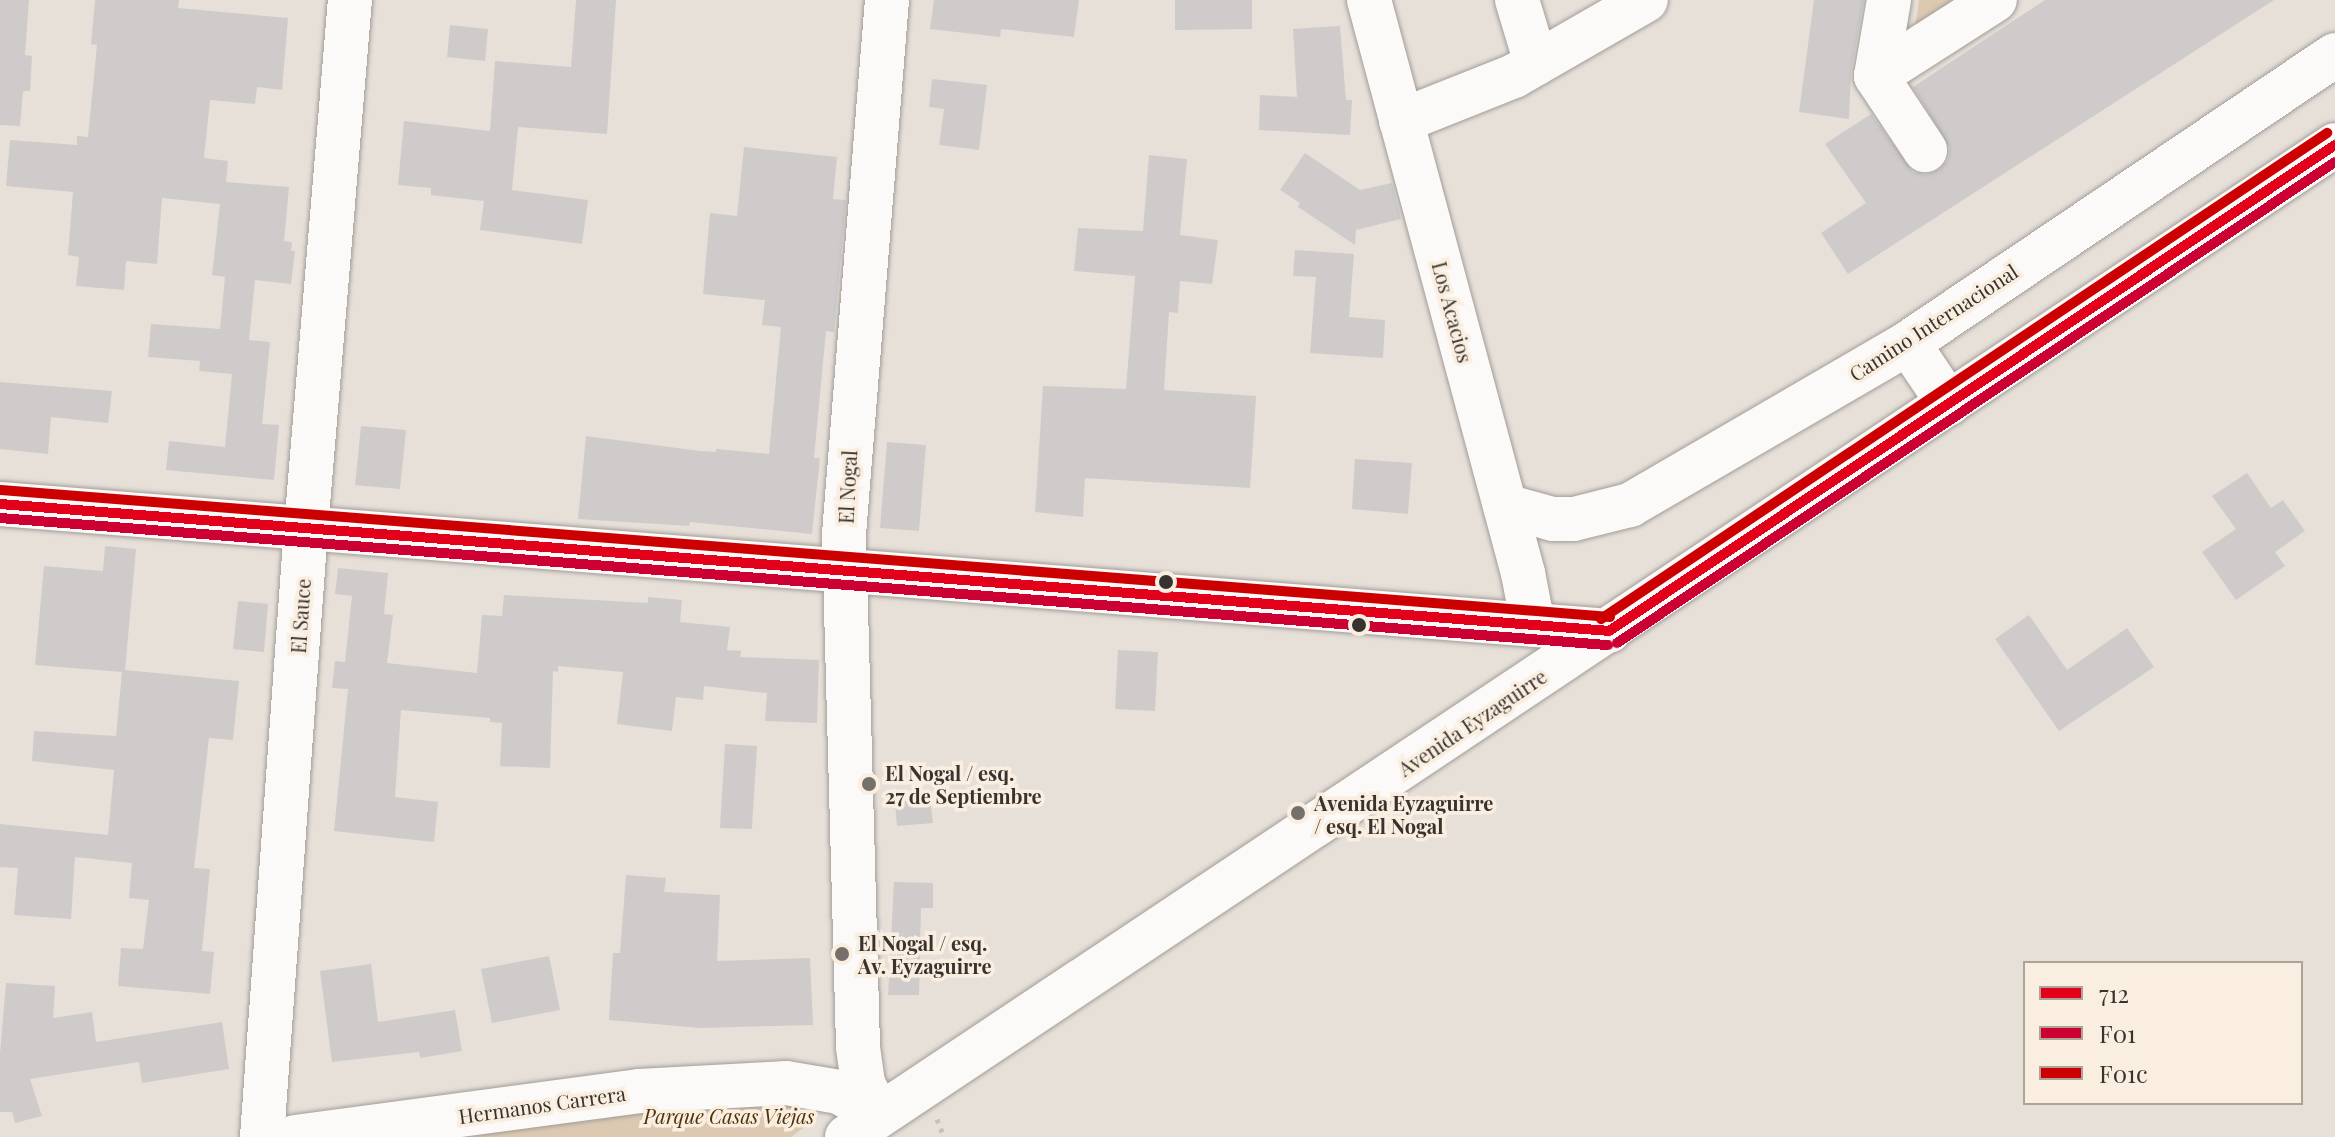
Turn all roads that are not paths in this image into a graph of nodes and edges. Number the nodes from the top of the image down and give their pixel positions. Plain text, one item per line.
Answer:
1 (350, 0) edge
2 (887, 0) edge
3 (1369, 0) edge
4 (1517, 0) edge
5 (1646, 0) edge
6 (1889, 0) edge
7 (1995, 0) edge
8 (2335, 55) edge
9 (1536, 63) junction
10 (1876, 76) junction
11 (1401, 121) junction
12 (2335, 145) edge
13 (1925, 150) dead end
14 (1908, 343) junction
15 (1949, 404) junction
16 (0, 504) edge
17 (1505, 506) junction
18 (306, 528) junction
19 (848, 571) junction
20 (1533, 625) junction
21 (1609, 631) junction
22 (863, 1126) edge
23 (262, 1137) edge
24 (295, 1137) edge

1 - 18 street, El Sauce
2 - 19 street, El Nogal
3 - 11 street, Los Acacios
4 - 9 street
5 - 9 street
6 - 10 street
7 - 10 street
8 - 14 street, Camino Internacional
9 - 11 street
10 - 13 street
11 - 17 street, Los Acacios
12 - 15 street, Avenida Eyzaguirre
14 - 15 street
14 - 17 street, Camino Internacional
15 - 21 street, Avenida Eyzaguirre
16 - 18 street
17 - 20 street, Los Acacios
18 - 19 street
18 - 23 street, El Sauce
19 - 20 street
19 - 22 street, El Nogal
20 - 21 street
21 - 22 street, Avenida Eyzaguirre
22 - 24 street, Hermanos Carrera

